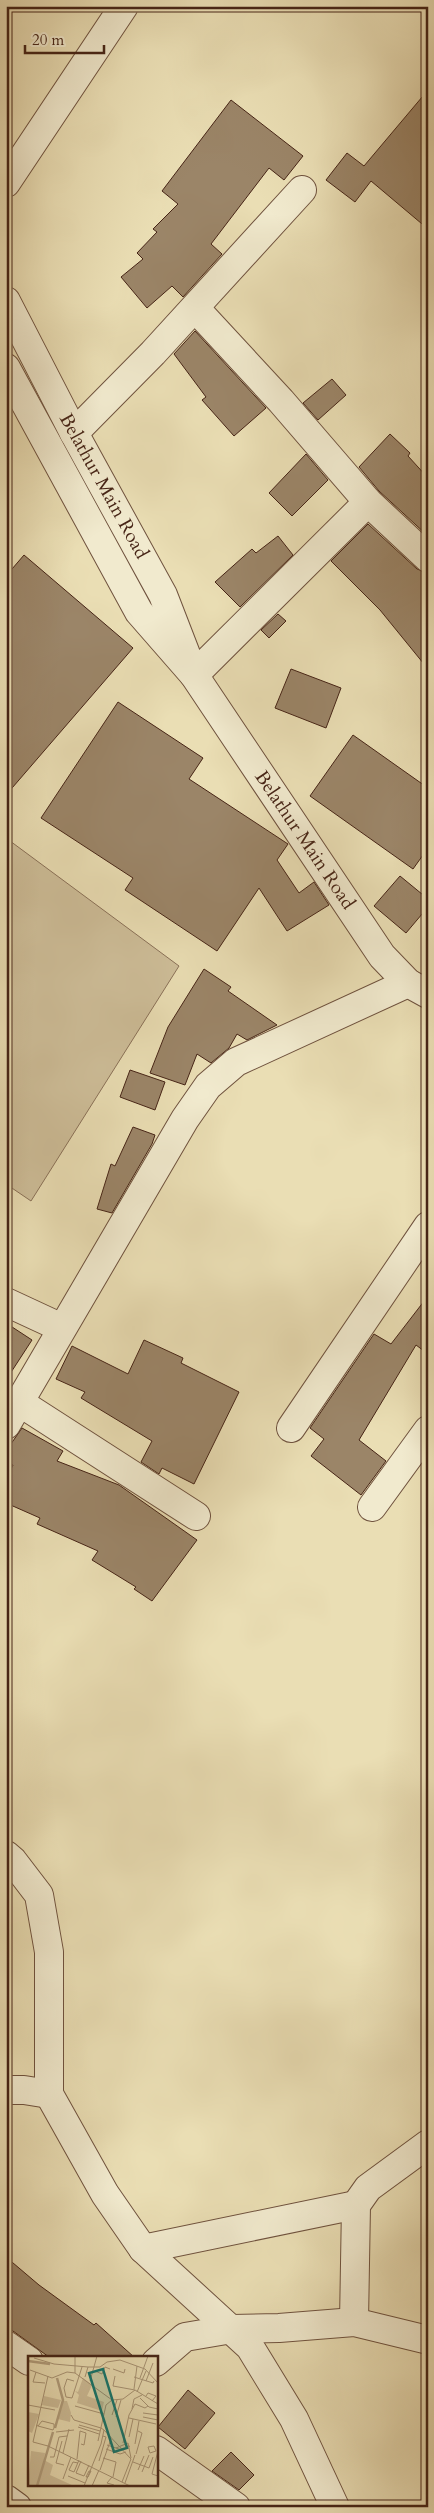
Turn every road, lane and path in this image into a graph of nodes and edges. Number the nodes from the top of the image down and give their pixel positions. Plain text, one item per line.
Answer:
1 (124, 6) edge
2 (6, 183) edge
3 (302, 190) dead end
4 (6, 301) edge
5 (195, 308) junction
6 (6, 368) edge
7 (74, 433) junction
8 (368, 502) junction
9 (428, 558) edge
10 (194, 675) junction
11 (418, 988) edge
12 (428, 1226) edge
13 (6, 1302) edge
14 (62, 1328) junction
15 (13, 1413) edge
16 (291, 1428) dead end
17 (428, 1430) edge
18 (372, 1507) dead end
19 (196, 1516) dead end
20 (6, 1855) edge
21 (9, 2085) edge
22 (49, 2094) junction
23 (428, 2144) edge
24 (356, 2205) junction
25 (144, 2249) junction
26 (354, 2322) junction
27 (232, 2329) junction
28 (428, 2340) edge
29 (6, 2345) edge
30 (28, 2360) edge
31 (158, 2360) edge
32 (158, 2451) edge
33 (6, 2499) edge
34 (17, 2507) edge
35 (236, 2507) edge
36 (335, 2507) edge

1 - 2 street
3 - 5 street
4 - 7 street, Belathur Main Road
5 - 7 street
5 - 8 street
6 - 10 street, Belathur Main Road
7 - 10 street, Belathur Main Road
8 - 9 street
8 - 10 street
10 - 11 street, Belathur Main Road
11 - 14 street
12 - 16 street
13 - 14 street
14 - 15 street
15 - 19 street
17 - 18 street
20 - 22 street
21 - 22 street
22 - 25 street
23 - 24 street
24 - 25 street
24 - 26 street
25 - 27 street
26 - 27 street
26 - 28 street
27 - 31 street
27 - 36 street
29 - 30 street
32 - 35 street
33 - 34 street

